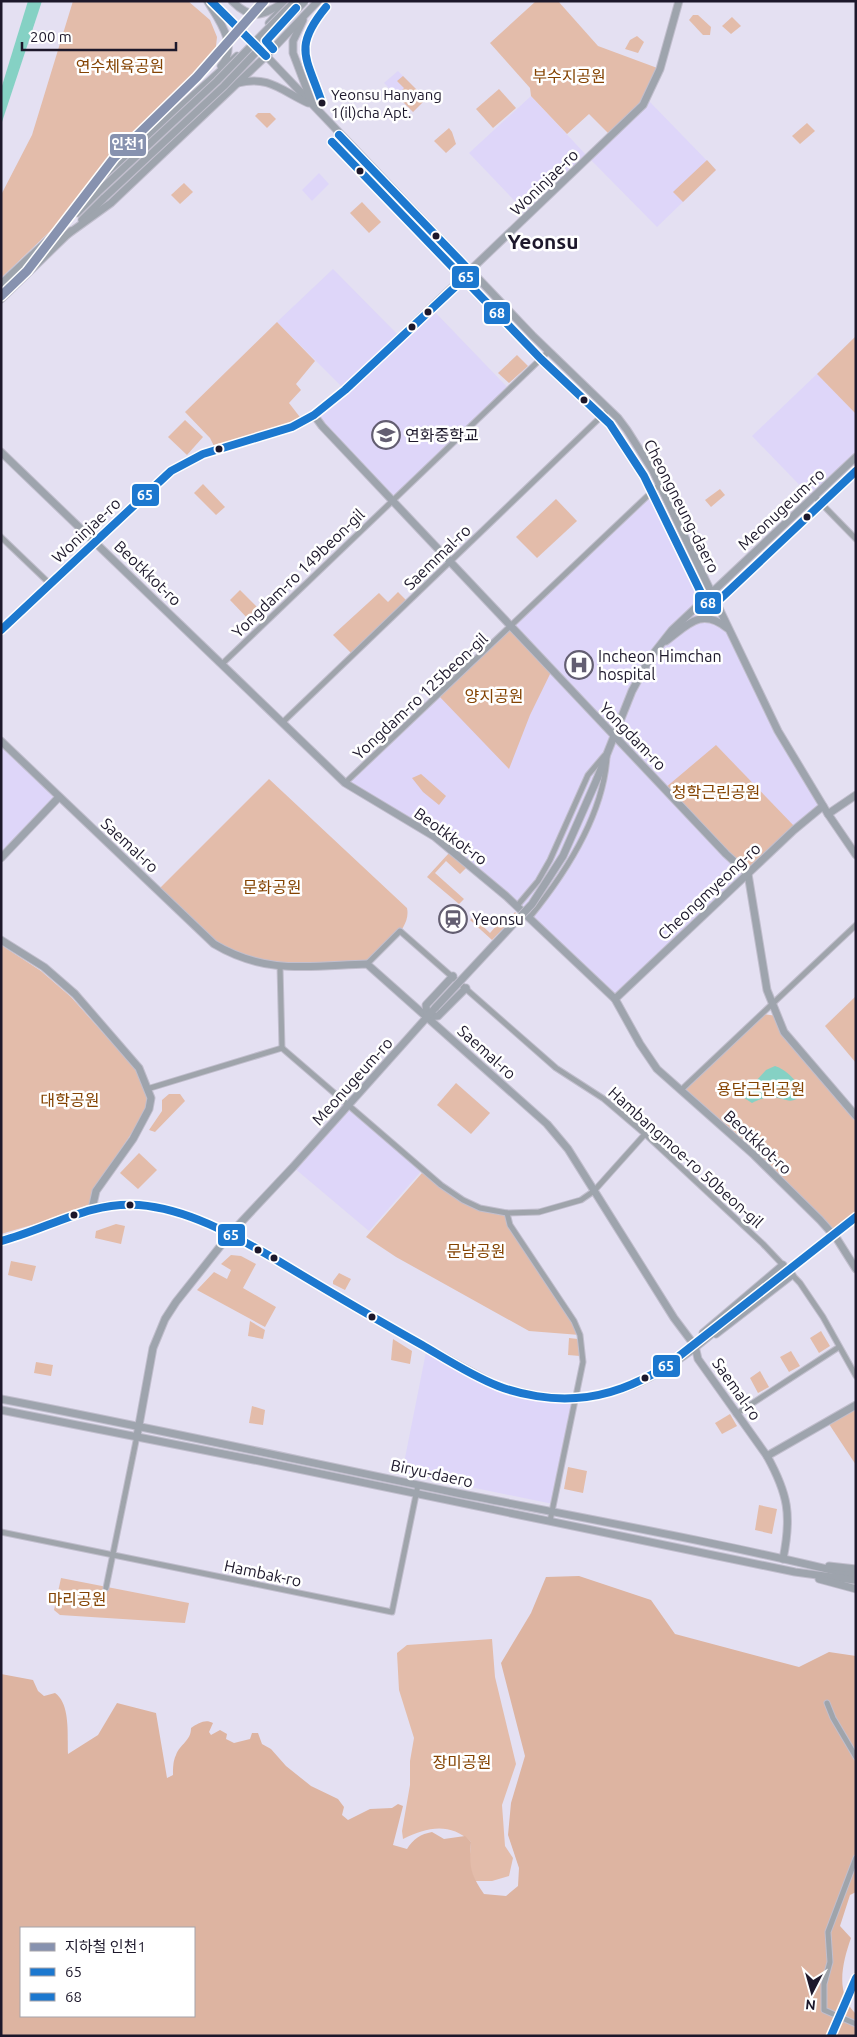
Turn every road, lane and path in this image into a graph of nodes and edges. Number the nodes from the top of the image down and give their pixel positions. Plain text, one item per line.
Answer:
1 (210, 1) edge
2 (232, 1) edge
3 (288, 1) edge
4 (295, 1) edge
5 (305, 1) edge
6 (318, 1) edge
7 (679, 1) edge
8 (305, 14) junction
9 (252, 41) junction
10 (266, 56) junction
11 (235, 84) junction
12 (198, 90) junction
13 (313, 106) junction
14 (61, 228) junction
15 (68, 234) junction
16 (471, 272) junction
17 (1, 284) edge
18 (1, 299) edge
19 (548, 352) junction
20 (609, 409) junction
21 (314, 415) junction
22 (1, 452) edge
23 (856, 457) edge
24 (659, 485) junction
25 (814, 496) junction
26 (391, 500) junction
27 (1, 537) edge
28 (856, 539) edge
29 (94, 541) junction
30 (450, 562) junction
31 (49, 583) junction
32 (711, 594) junction
33 (511, 627) junction
34 (729, 629) junction
35 (1, 630) edge
36 (658, 648) junction
37 (222, 664) junction
38 (283, 722) junction
39 (614, 736) junction
40 (1, 741) edge
41 (608, 752) junction
42 (345, 783) junction
43 (856, 796) edge
44 (59, 797) junction
45 (823, 806) junction
46 (828, 814) junction
47 (856, 855) edge
48 (1, 858) edge
49 (748, 874) junction
50 (517, 906) junction
51 (529, 918) junction
52 (856, 925) edge
53 (1, 940) edge
54 (367, 964) junction
55 (280, 966) junction
56 (453, 976) junction
57 (466, 988) junction
58 (615, 999) junction
59 (772, 1005) junction
60 (427, 1017) junction
61 (282, 1048) junction
62 (147, 1089) junction
63 (681, 1090) junction
64 (348, 1106) junction
65 (856, 1116) edge
66 (645, 1134) junction
67 (594, 1191) junction
68 (92, 1209) junction
69 (507, 1213) junction
70 (856, 1217) edge
71 (844, 1226) tunnel mouth
72 (230, 1234) junction
73 (1, 1241) edge
74 (783, 1266) junction
75 (856, 1269) edge
76 (792, 1275) junction
77 (775, 1280) tunnel mouth
78 (695, 1346) junction
79 (839, 1347) junction
80 (856, 1376) edge
81 (574, 1398) junction
82 (1, 1399) edge
83 (856, 1405) edge
84 (1, 1410) edge
85 (736, 1414) junction
86 (140, 1425) junction
87 (137, 1436) junction
88 (767, 1456) junction
89 (418, 1485) junction
90 (416, 1495) junction
91 (552, 1512) junction
92 (550, 1521) junction
93 (1, 1532) edge
94 (113, 1555) junction
95 (783, 1559) junction
96 (799, 1562) junction
97 (856, 1569) edge
98 (794, 1572) junction
99 (856, 1578) edge
100 (106, 1588) dead end
101 (856, 1588) edge
102 (827, 1703) dead end
103 (856, 1757) edge
104 (856, 1858) edge
105 (856, 1978) edge
106 (849, 1994) tunnel mouth
107 (856, 2024) edge

1 - 9 main road, Cheongneung-daero
1 - 12 main road
2 - 3 main road
3 - 9 main road
4 - 14 main road, bridge
5 - 15 main road, bridge
6 - 8 main road
7 - 16 main road, Woninjae-ro
8 - 10 main road
8 - 13 main road
9 - 10 main road, Cheongneung-daero
9 - 12 main road
10 - 11 main road
10 - 13 main road, Cheongneung-daero
11 - 13 main road
11 - 15 main road
12 - 14 main road
13 - 16 main road, Cheongneung-daero
14 - 17 main road
15 - 18 main road
16 - 19 main road, Cheongneung-daero
16 - 21 main road, Woninjae-ro
19 - 20 main road, Cheongneung-daero
19 - 26 street, Yongdam-ro 149beon-gil
20 - 24 main road, Cheongneung-daero
20 - 30 street, Saemmal-ro
21 - 26 main road, Yongdam-ro
21 - 29 main road, Woninjae-ro
22 - 29 main road, Beotkkot-ro
23 - 25 main road, Meonugeum-ro
24 - 32 main road, Cheongneung-daero
24 - 33 street, Yongdam-ro 125beon-gil
25 - 28 street
25 - 32 main road, Meonugeum-ro
26 - 30 main road, Yongdam-ro
26 - 37 street, Yongdam-ro 149beon-gil
27 - 31 street
29 - 31 main road, Woninjae-ro
29 - 37 main road, Beotkkot-ro
30 - 33 main road, Yongdam-ro
30 - 38 street, Saemmal-ro
31 - 35 main road, Woninjae-ro
32 - 34 main road, Cheongneung-daero
32 - 36 main road, Meonugeum-ro
33 - 39 main road, Yongdam-ro
33 - 42 street, Yongdam-ro 125beon-gil
34 - 36 main road
34 - 45 main road, Cheongneung-daero
36 - 39 main road, Meonugeum-ro
37 - 38 main road, Beotkkot-ro
38 - 42 main road, Beotkkot-ro
39 - 41 main road, Meonugeum-ro
39 - 49 main road, Yongdam-ro
40 - 44 main road, Saemal-ro
41 - 50 street, Meonugeum-ro
41 - 51 street, Meonugeum-ro
41 - 60 main road, Meonugeum-ro, bridge
42 - 50 main road, Beotkkot-ro
43 - 46 main road
44 - 48 main road
44 - 55 main road, Saemal-ro
45 - 46 main road, Cheongneung-daero
45 - 49 main road, Cheongmyeong-ro
46 - 47 main road, Cheongneung-daero
49 - 58 main road, Cheongmyeong-ro
49 - 59 main road
50 - 51 main road, Beotkkot-ro
51 - 58 main road, Beotkkot-ro
52 - 59 street
53 - 62 main road
54 - 55 main road, Saemal-ro
54 - 56 street, Hambangmoe-ro 50beon-gil
54 - 60 main road, Saemal-ro
55 - 61 street
56 - 57 street, Hambangmoe-ro 50beon-gil
56 - 60 main road
57 - 60 main road
57 - 66 street, Hambangmoe-ro 50beon-gil
58 - 63 main road, Beotkkot-ro
59 - 63 street
59 - 65 main road
60 - 64 main road, Meonugeum-ro
60 - 67 main road, Saemal-ro
61 - 62 street
61 - 64 street
62 - 68 main road
63 - 75 main road, Beotkkot-ro
64 - 69 street
64 - 72 main road, Meonugeum-ro
66 - 67 street
66 - 74 street, Hambangmoe-ro 50beon-gil
67 - 69 street
67 - 78 main road, Saemal-ro
68 - 72 main road
68 - 73 main road
69 - 81 street
70 - 71 main road
72 - 81 main road
72 - 86 main road, Meonugeum-ro
74 - 76 street, Hambangmoe-ro 50beon-gil
74 - 78 main road
76 - 78 main road
76 - 79 street, Hambangmoe-ro 50beon-gil
77 - 78 main road
78 - 81 main road
78 - 85 main road, Saemal-ro
79 - 80 street, Hambangmoe-ro 50beon-gil
79 - 85 street
81 - 91 street
82 - 86 main road, Biryu-daero
83 - 88 main road
84 - 87 main road, Biryu-daero
85 - 88 main road, Saemal-ro
86 - 87 main road, Meonugeum-ro
86 - 89 main road, Biryu-daero
87 - 90 main road, Biryu-daero
87 - 94 street
88 - 95 main road, Saemal-ro
89 - 90 street, Hambak-ro
89 - 91 main road, Biryu-daero
90 - 92 main road, Biryu-daero
90 - 94 street, Hambak-ro
91 - 92 street
91 - 95 main road, Biryu-daero
92 - 98 main road, Biryu-daero
93 - 94 street, Hambak-ro
94 - 100 street
95 - 96 main road, Biryu-daero
96 - 97 main road
96 - 99 main road, Biryu-daero
98 - 99 main road, Biryu-daero
98 - 101 main road
102 - 103 street
104 - 107 street
105 - 106 main road

